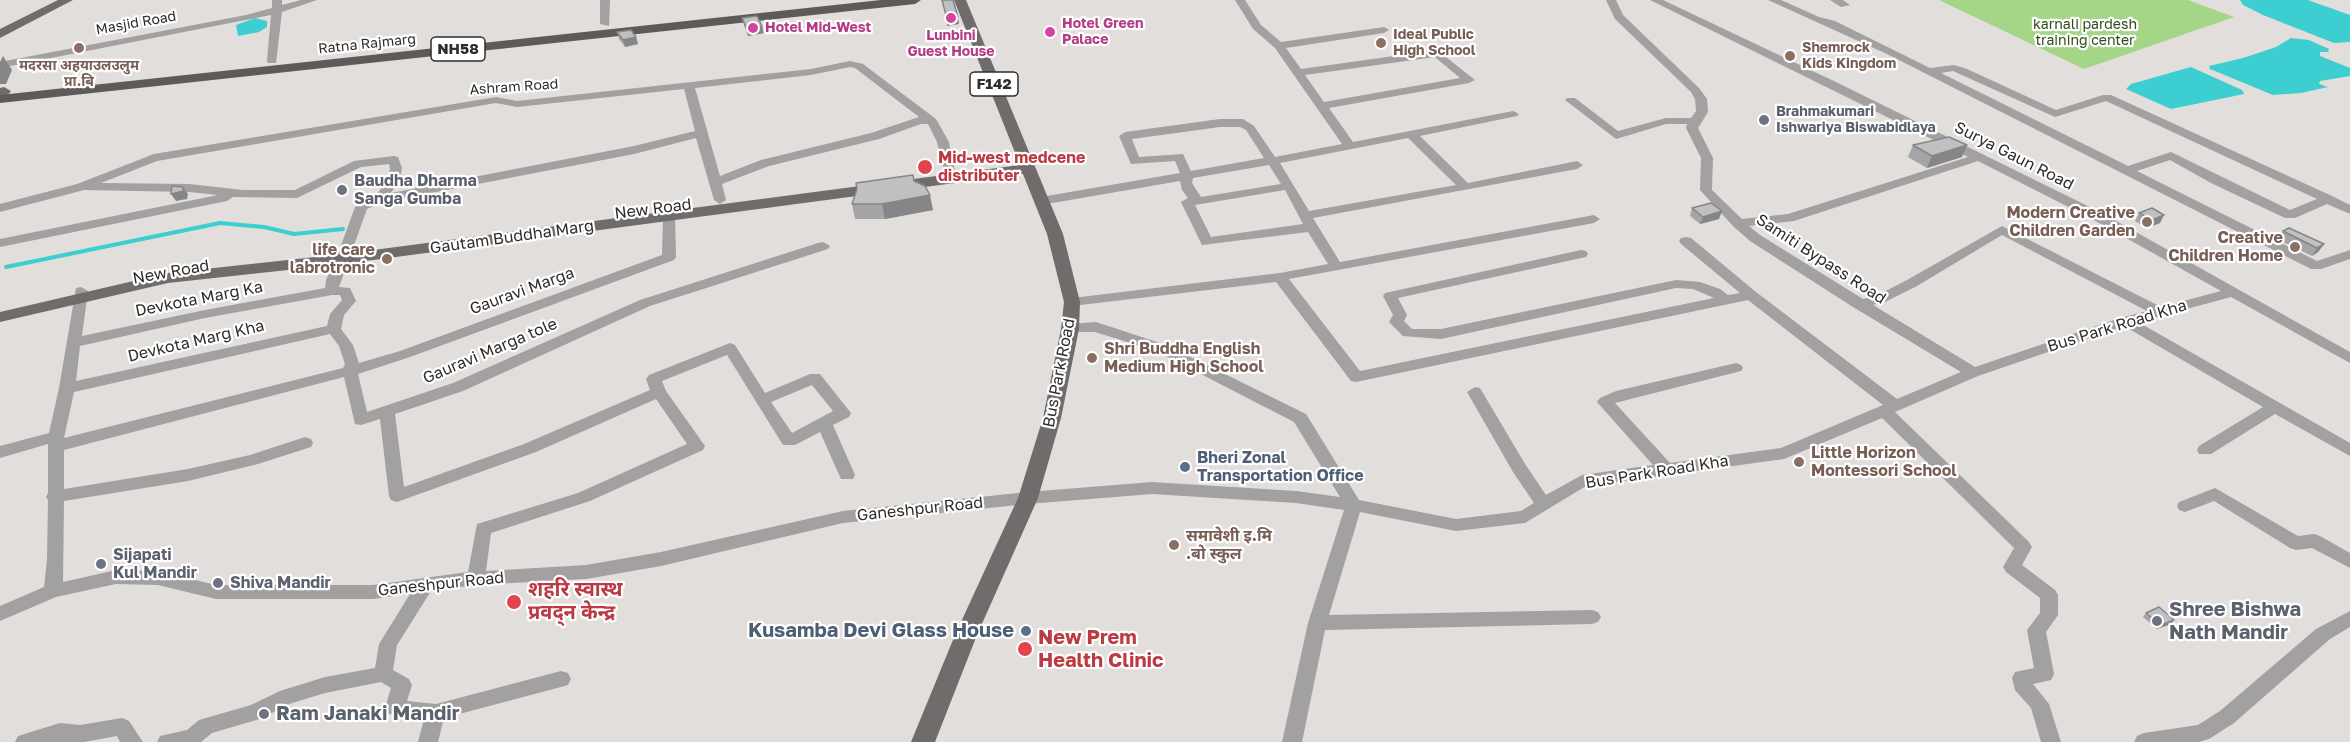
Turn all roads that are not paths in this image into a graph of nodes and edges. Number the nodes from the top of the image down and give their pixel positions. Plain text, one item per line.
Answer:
1 (67, 0) edge
2 (312, 0) edge
3 (605, 0) edge
4 (837, 0) edge
5 (915, 0) edge
6 (960, 0) edge
7 (1240, 0) edge
8 (1611, 0) edge
9 (1654, 0) edge
10 (1773, 0) edge
11 (1835, 0) edge
12 (277, 5) edge
13 (1845, 5) dead end
14 (605, 24) junction
15 (1384, 30) dead end
16 (0, 34) edge
17 (1426, 42) dead end
18 (1279, 46) junction
19 (1437, 53) junction
20 (272, 61) junction
21 (0, 65) edge
22 (1929, 71) junction
23 (1297, 73) junction
24 (688, 85) junction
25 (1, 94) edge
26 (1571, 100) dead end
27 (1321, 106) junction
28 (1513, 114) dead end
29 (932, 121) junction
30 (1694, 121) junction
31 (700, 133) junction
32 (1411, 134) junction
33 (1349, 145) junction
34 (1979, 157) junction
35 (1271, 161) junction
36 (1025, 165) junction
37 (1578, 165) dead end
38 (2129, 171) junction
39 (949, 172) junction
40 (1187, 176) junction
41 (714, 183) junction
42 (1289, 186) junction
43 (81, 187) junction
44 (1465, 187) junction
45 (243, 194) junction
46 (381, 199) junction
47 (2328, 199) junction
48 (720, 200) junction
49 (1041, 201) junction
50 (1198, 201) junction
51 (0, 208) edge
52 (2350, 210) edge
53 (669, 217) junction
54 (1594, 219) dead end
55 (1308, 221) junction
56 (1738, 223) junction
57 (1686, 241) dead end
58 (0, 243) edge
59 (823, 246) dead end
60 (345, 254) junction
61 (1581, 254) dead end
62 (2350, 254) edge
63 (1337, 267) junction
64 (1280, 277) junction
65 (332, 291) junction
66 (2234, 292) junction
67 (81, 294) junction
68 (1751, 295) junction
69 (1725, 300) junction
70 (1072, 302) junction
71 (1858, 304) junction
72 (0, 311) edge
73 (2159, 312) junction
74 (0, 317) edge
75 (2125, 321) junction
76 (333, 329) junction
77 (1070, 329) junction
78 (73, 343) junction
79 (2350, 358) edge
80 (1736, 368) dead end
81 (350, 371) junction
82 (1973, 373) junction
83 (67, 388) junction
84 (659, 392) junction
85 (1475, 392) dead end
86 (762, 400) junction
87 (2275, 407) junction
88 (1890, 409) junction
89 (387, 411) junction
90 (824, 423) junction
91 (56, 441) junction
92 (305, 443) dead end
93 (2205, 450) dead end
94 (2350, 450) edge
95 (0, 452) edge
96 (1666, 469) junction
97 (848, 475) dead end
98 (54, 497) junction
99 (1028, 498) junction
100 (1354, 505) junction
101 (1544, 505) junction
102 (2185, 506) dead end
103 (2350, 561) edge
104 (476, 578) junction
105 (424, 587) junction
106 (53, 591) junction
107 (0, 614) edge
108 (1592, 617) dead end
109 (2350, 618) edge
110 (1317, 623) junction
111 (383, 674) junction
112 (561, 679) dead end
113 (435, 712) junction
114 (2207, 738) edge
115 (187, 740) edge
116 (25, 742) edge
117 (133, 742) edge
118 (167, 742) edge
119 (428, 742) edge
120 (923, 742) edge
121 (1292, 742) edge
122 (2051, 742) edge
123 (2144, 742) edge

1 - 16 main road
2 - 12 street, Masjid Road
3 - 14 street
4 - 14 highway, Ratna Rajmarg / NH58
5 - 25 highway, Ratna Rajmarg / NH58
6 - 36 main road, Bus Park Road / F142
7 - 18 street
8 - 30 street, Samiti Bypass Road
9 - 34 street, Surya Gaun Road
10 - 22 street
11 - 13 street
12 - 20 street
12 - 21 street, Masjid Road
14 - 20 highway, Ratna Rajmarg / NH58
15 - 18 street
17 - 19 street
18 - 23 street
19 - 23 street
19 - 27 street
20 - 25 highway, Ratna Rajmarg / NH58
22 - 38 street
22 - 47 street
23 - 27 street
24 - 29 street, Ashram Road
24 - 31 street
24 - 43 street, Ashram Road
26 - 30 street
27 - 33 street
28 - 32 street
29 - 39 street, Ashram Road
29 - 41 street
30 - 56 street, Samiti Bypass Road
31 - 41 street
31 - 46 street
32 - 33 street
32 - 44 street
33 - 35 street
34 - 56 street
34 - 66 street, Surya Gaun Road
35 - 40 street
35 - 40 street
35 - 42 street
36 - 39 main road, New Road
36 - 49 main road, Bus Park Road
36 - 53 main road, Gautam Buddha Marg
37 - 44 street
38 - 47 street
38 - 62 street
39 - 48 main road, New Road
40 - 49 street
40 - 50 street
41 - 48 street
42 - 50 street
42 - 55 street
43 - 45 street
43 - 51 street, Ashram Road
44 - 55 street
45 - 46 street
45 - 58 street
46 - 60 street
47 - 52 street
48 - 60 main road, New Road
49 - 70 main road, Bus Park Road
50 - 55 street
53 - 60 main road, Gautam Buddha Marg
53 - 81 street, Gauravi Marga
54 - 63 street
55 - 63 street
56 - 71 street, Samiti Bypass Road
57 - 68 street
59 - 89 street, Gauravi Marga tole
60 - 65 street
60 - 67 main road, Gautam Buddha Marg
61 - 69 street
63 - 64 street
64 - 69 street
64 - 70 street
65 - 76 street
65 - 78 street, Devkota Marg Ka
66 - 73 street, Bus Park Road Kha
66 - 79 street, Surya Gaun Road
67 - 72 main road
67 - 74 main road, Gautam Buddha Marg
67 - 78 street
68 - 69 street
68 - 88 street
70 - 77 main road, Bus Park Road
71 - 73 street
71 - 82 street, Samiti Bypass Road
73 - 75 street, Bus Park Road Kha
75 - 82 street, Bus Park Road Kha
75 - 87 street
76 - 81 street, Gauravi Marga tole
76 - 83 street, Devkota Marg Kha
77 - 99 main road, Bus Park Road
77 - 100 street
78 - 83 street
80 - 96 street
81 - 89 street, Gauravi Marga tole
81 - 91 street
82 - 88 street, Bus Park Road Kha
83 - 91 street
84 - 86 street
84 - 89 street
84 - 104 street
85 - 101 street
86 - 90 street
86 - 90 street
87 - 93 street
87 - 94 street
88 - 96 street, Bus Park Road Kha
88 - 122 street
90 - 97 street
91 - 95 street
91 - 98 street
92 - 98 street
96 - 101 street, Bus Park Road Kha
98 - 106 street
99 - 100 street, Bus Park Road Kha
99 - 104 street, Ganeshpur Road
99 - 120 main road, Bus Park Road
100 - 101 street, Bus Park Road Kha
100 - 110 street
102 - 103 street
104 - 105 street, Ganeshpur Road
105 - 106 street, Ganeshpur Road
105 - 111 street
106 - 107 street, Ganeshpur Road
108 - 110 street
109 - 114 street
110 - 121 street
111 - 113 street
111 - 115 street
112 - 113 street
113 - 119 street
114 - 123 street
115 - 118 street
116 - 117 street

